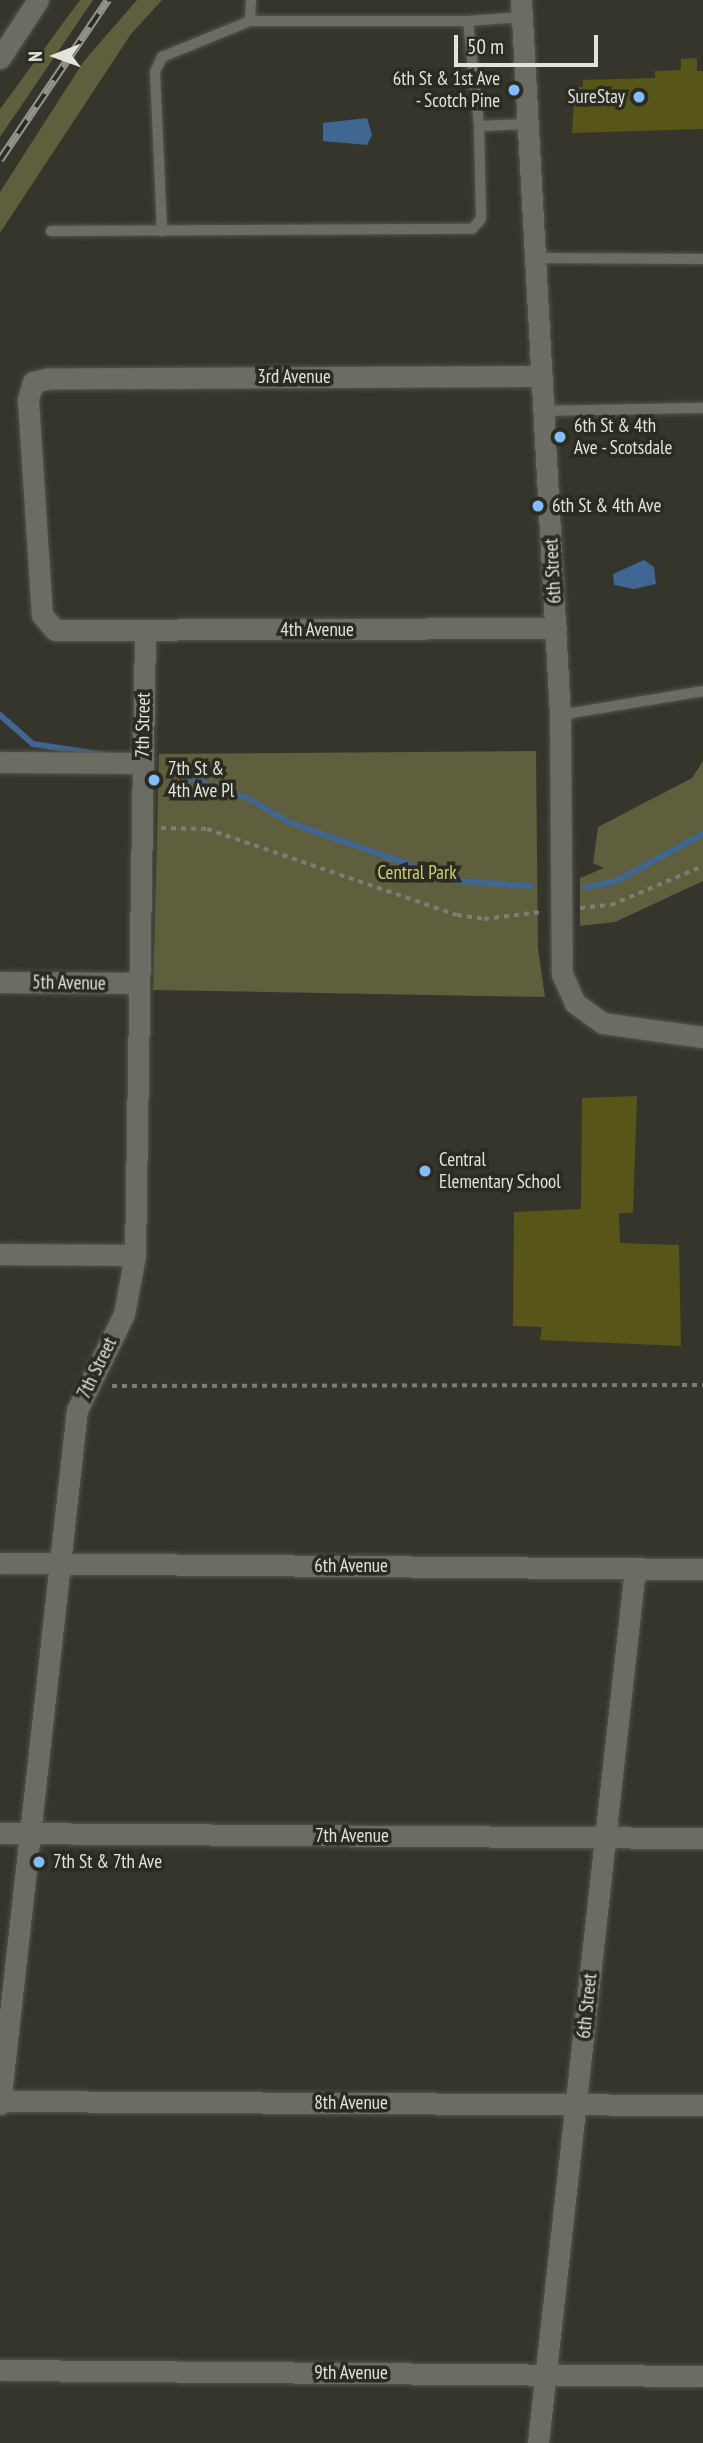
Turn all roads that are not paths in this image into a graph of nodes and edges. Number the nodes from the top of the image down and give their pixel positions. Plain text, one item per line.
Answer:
1 (38, 0) edge
2 (251, 0) edge
3 (522, 8) edge
4 (468, 20) junction
5 (250, 21) junction
6 (0, 58) edge
7 (527, 124) junction
8 (479, 127) junction
9 (162, 231) junction
10 (51, 232) dead end
11 (535, 258) junction
12 (703, 259) edge
13 (542, 376) junction
14 (703, 408) edge
15 (544, 411) junction
16 (556, 628) junction
17 (145, 631) junction
18 (78, 632) joint
19 (703, 691) edge
20 (560, 715) junction
21 (0, 762) edge
22 (143, 763) junction
23 (0, 982) edge
24 (139, 984) junction
25 (703, 1037) edge
26 (0, 1254) edge
27 (135, 1255) junction
28 (0, 1563) edge
29 (60, 1563) junction
30 (635, 1569) junction
31 (703, 1569) edge
32 (0, 1833) edge
33 (29, 1833) junction
34 (606, 1837) junction
35 (703, 1838) edge
36 (0, 2102) edge
37 (576, 2105) junction
38 (703, 2105) edge
39 (0, 2370) edge
40 (545, 2375) junction
41 (703, 2376) edge
42 (538, 2443) edge

1 - 6 street
2 - 5 lane
3 - 4 lane
3 - 7 street, 6th Street
4 - 5 lane
4 - 8 lane
5 - 9 lane
7 - 8 lane
7 - 11 street, 6th Street
8 - 9 lane
9 - 10 lane
11 - 12 lane
11 - 13 street, 6th Street
13 - 15 street, 6th Street
13 - 18 street, 3rd Avenue
14 - 15 lane
15 - 16 street, 6th Street
16 - 17 street, 4th Avenue
16 - 20 street, 6th Street
17 - 18 street, 4th Avenue
17 - 22 street, 7th Street
19 - 20 lane
20 - 25 street, 6th Street
21 - 22 street
22 - 24 street, 7th Street
23 - 24 street, 5th Avenue
24 - 27 street, 7th Street
26 - 27 street
27 - 29 street, 7th Street
28 - 29 street, 6th Avenue
29 - 30 street, 6th Avenue
29 - 33 street, 7th Street
30 - 31 street, 6th Avenue
30 - 34 street, 6th Street
32 - 33 street, 7th Avenue
33 - 34 street, 7th Avenue
33 - 36 street, 7th Street
34 - 35 street, 7th Avenue
34 - 37 street, 6th Street
36 - 37 street, 8th Avenue
37 - 38 street, 8th Avenue
37 - 40 street, 6th Street
39 - 40 street, 9th Avenue
40 - 41 street, 9th Avenue
40 - 42 street, 6th Street

